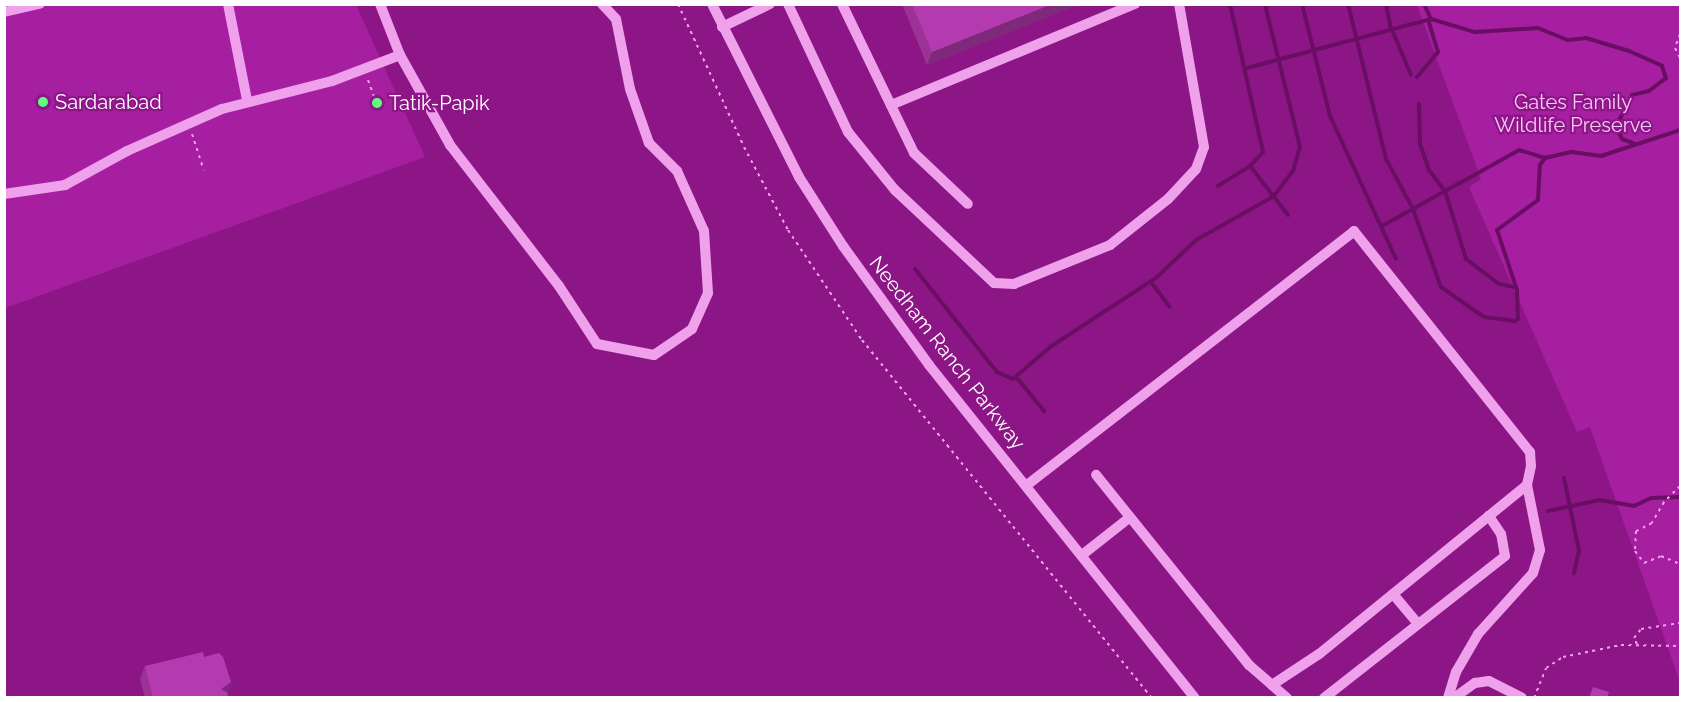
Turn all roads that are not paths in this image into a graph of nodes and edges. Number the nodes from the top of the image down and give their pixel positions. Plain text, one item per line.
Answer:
1 (40, 4) edge
2 (228, 4) edge
3 (380, 4) edge
4 (602, 4) edge
5 (712, 4) edge
6 (770, 4) edge
7 (788, 4) edge
8 (842, 4) edge
9 (1136, 4) edge
10 (1179, 4) edge
11 (4, 12) edge
12 (722, 27) junction
13 (400, 55) junction
14 (247, 100) junction
15 (891, 105) junction
16 (4, 194) edge
17 (968, 204) dead end
18 (1096, 475) dead end
19 (1027, 484) junction
20 (1527, 485) junction
21 (1489, 516) junction
22 (1129, 518) junction
23 (1082, 555) junction
24 (1393, 594) junction
25 (1418, 624) junction
26 (1272, 685) junction
27 (1195, 698) edge
28 (1287, 698) edge
29 (1324, 698) edge
30 (1448, 698) edge
31 (1454, 698) edge
32 (1522, 698) edge

1 - 11 street
2 - 14 street
3 - 13 street
4 - 13 street
5 - 12 street, Needham Ranch Parkway
6 - 12 street
7 - 10 street
8 - 15 street
9 - 15 street
12 - 19 street, Needham Ranch Parkway
13 - 14 street
14 - 16 street
15 - 17 street
18 - 22 street
19 - 20 street
19 - 23 street, Needham Ranch Parkway
20 - 21 street
20 - 30 street
21 - 24 street
21 - 25 street
22 - 23 street
22 - 26 street
23 - 27 street, Needham Ranch Parkway
24 - 25 street
24 - 26 street
25 - 29 street
26 - 28 street
31 - 32 street

